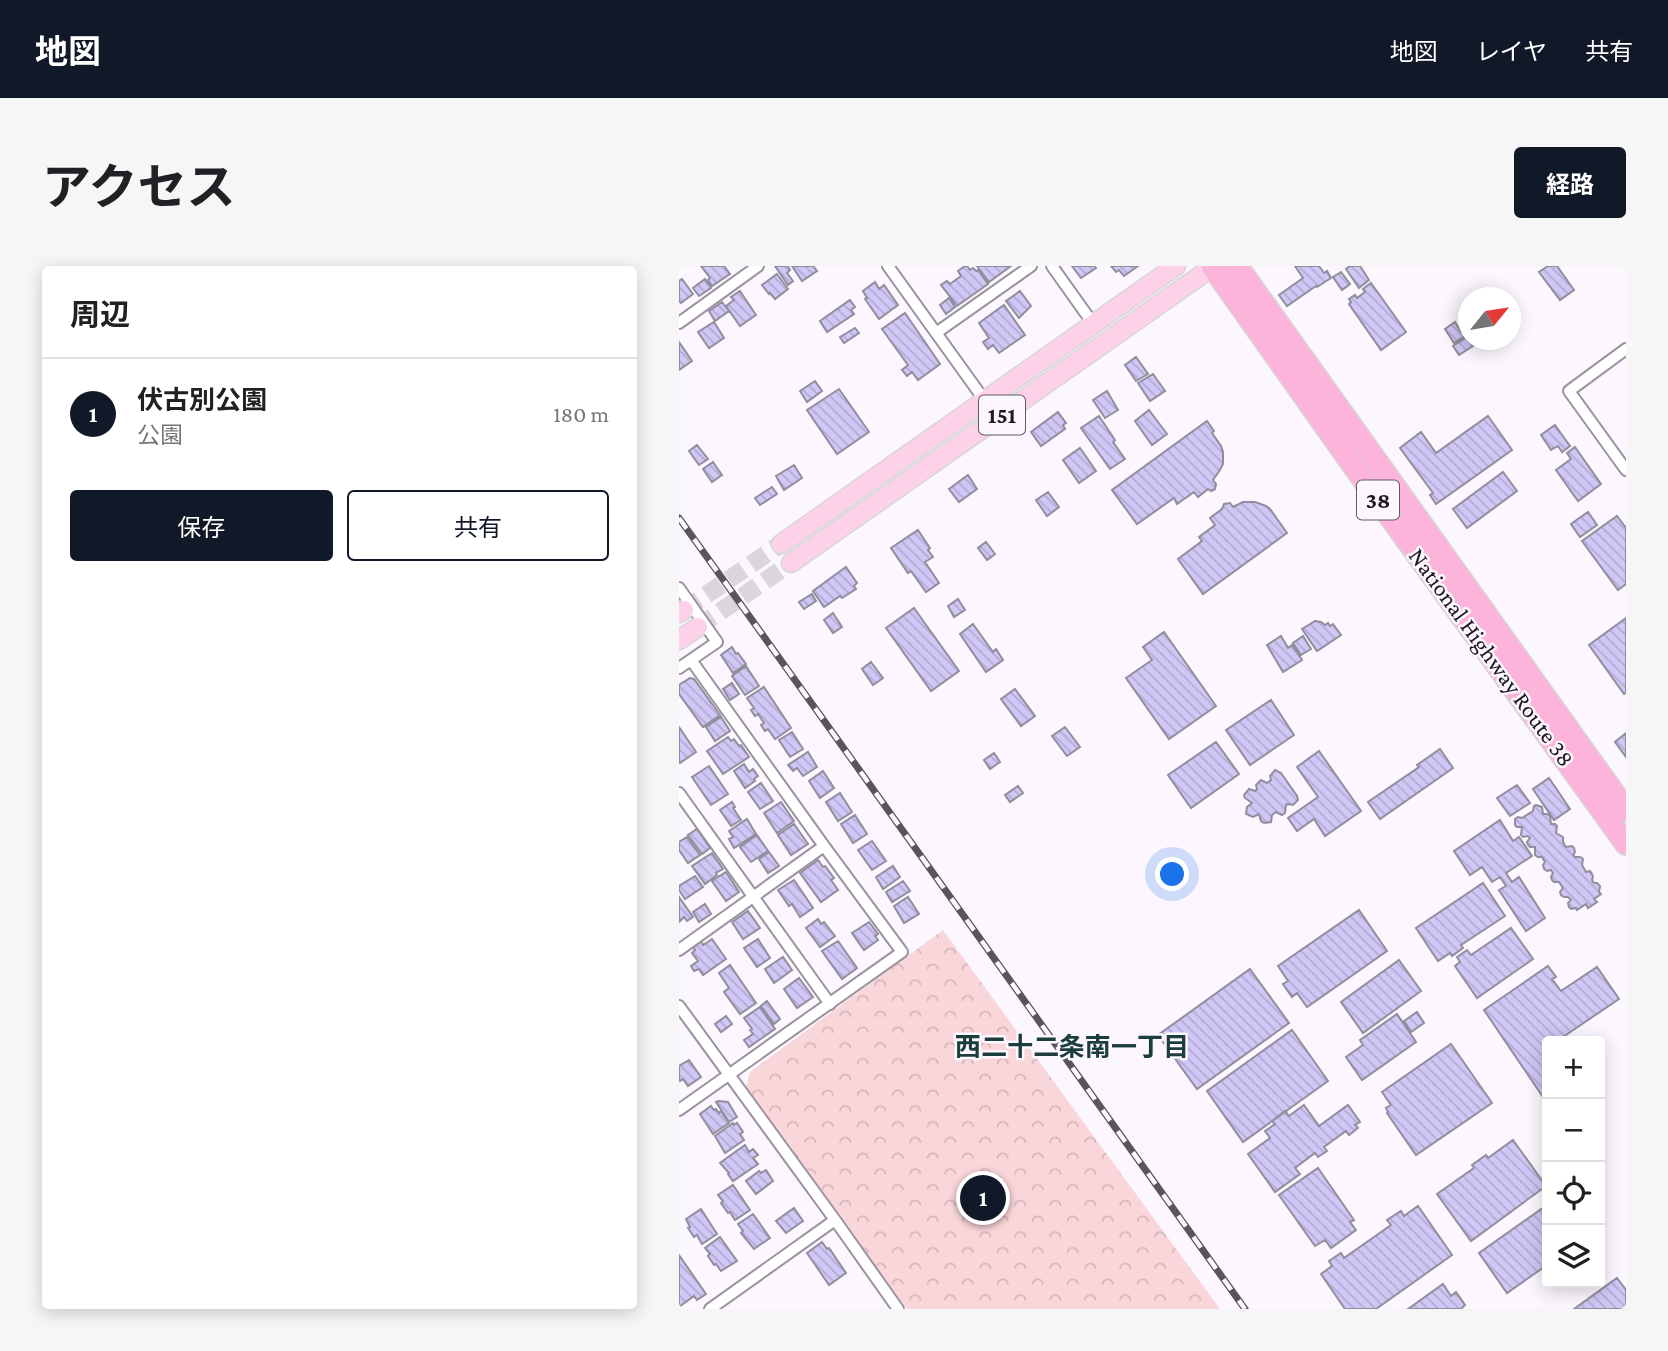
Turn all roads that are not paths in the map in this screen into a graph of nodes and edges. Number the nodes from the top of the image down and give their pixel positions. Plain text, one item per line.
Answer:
1 (758, 266) edge
2 (888, 266) edge
3 (1031, 266) edge
4 (1052, 266) edge
5 (1176, 266) edge
6 (1237, 266) edge
7 (1213, 267) edge
8 (679, 323) edge
9 (1094, 325) junction
10 (936, 333) junction
11 (1626, 349) edge
12 (985, 401) junction
13 (1626, 470) edge
14 (781, 544) tunnel mouth
15 (791, 563) tunnel mouth
16 (679, 588) edge
17 (698, 627) tunnel mouth
18 (679, 640) edge
19 (691, 660) junction
20 (679, 668) edge
21 (679, 793) edge
22 (1626, 810) edge
23 (1626, 844) edge
24 (824, 846) junction
25 (752, 896) junction
26 (679, 950) edge
27 (830, 1004) junction
28 (679, 1006) edge
29 (729, 1075) junction
30 (679, 1110) edge
31 (835, 1220) junction
32 (710, 1309) edge
33 (898, 1309) edge

1 - 8 street
2 - 10 street
3 - 10 street
4 - 9 street
5 - 9 main road, 151
6 - 22 highway, National Highway Route 38 / 38
7 - 15 main road, 151
7 - 23 highway, National Highway Route 38 / 38
9 - 12 main road, 151
10 - 12 street
11 - 13 street
12 - 14 main road, 151
16 - 19 street
17 - 18 main road
19 - 20 street
19 - 24 street
21 - 25 street
24 - 25 street
24 - 27 street
25 - 26 street
25 - 27 street
27 - 29 street
28 - 29 street
29 - 30 street
29 - 31 street
31 - 32 street
31 - 33 street

